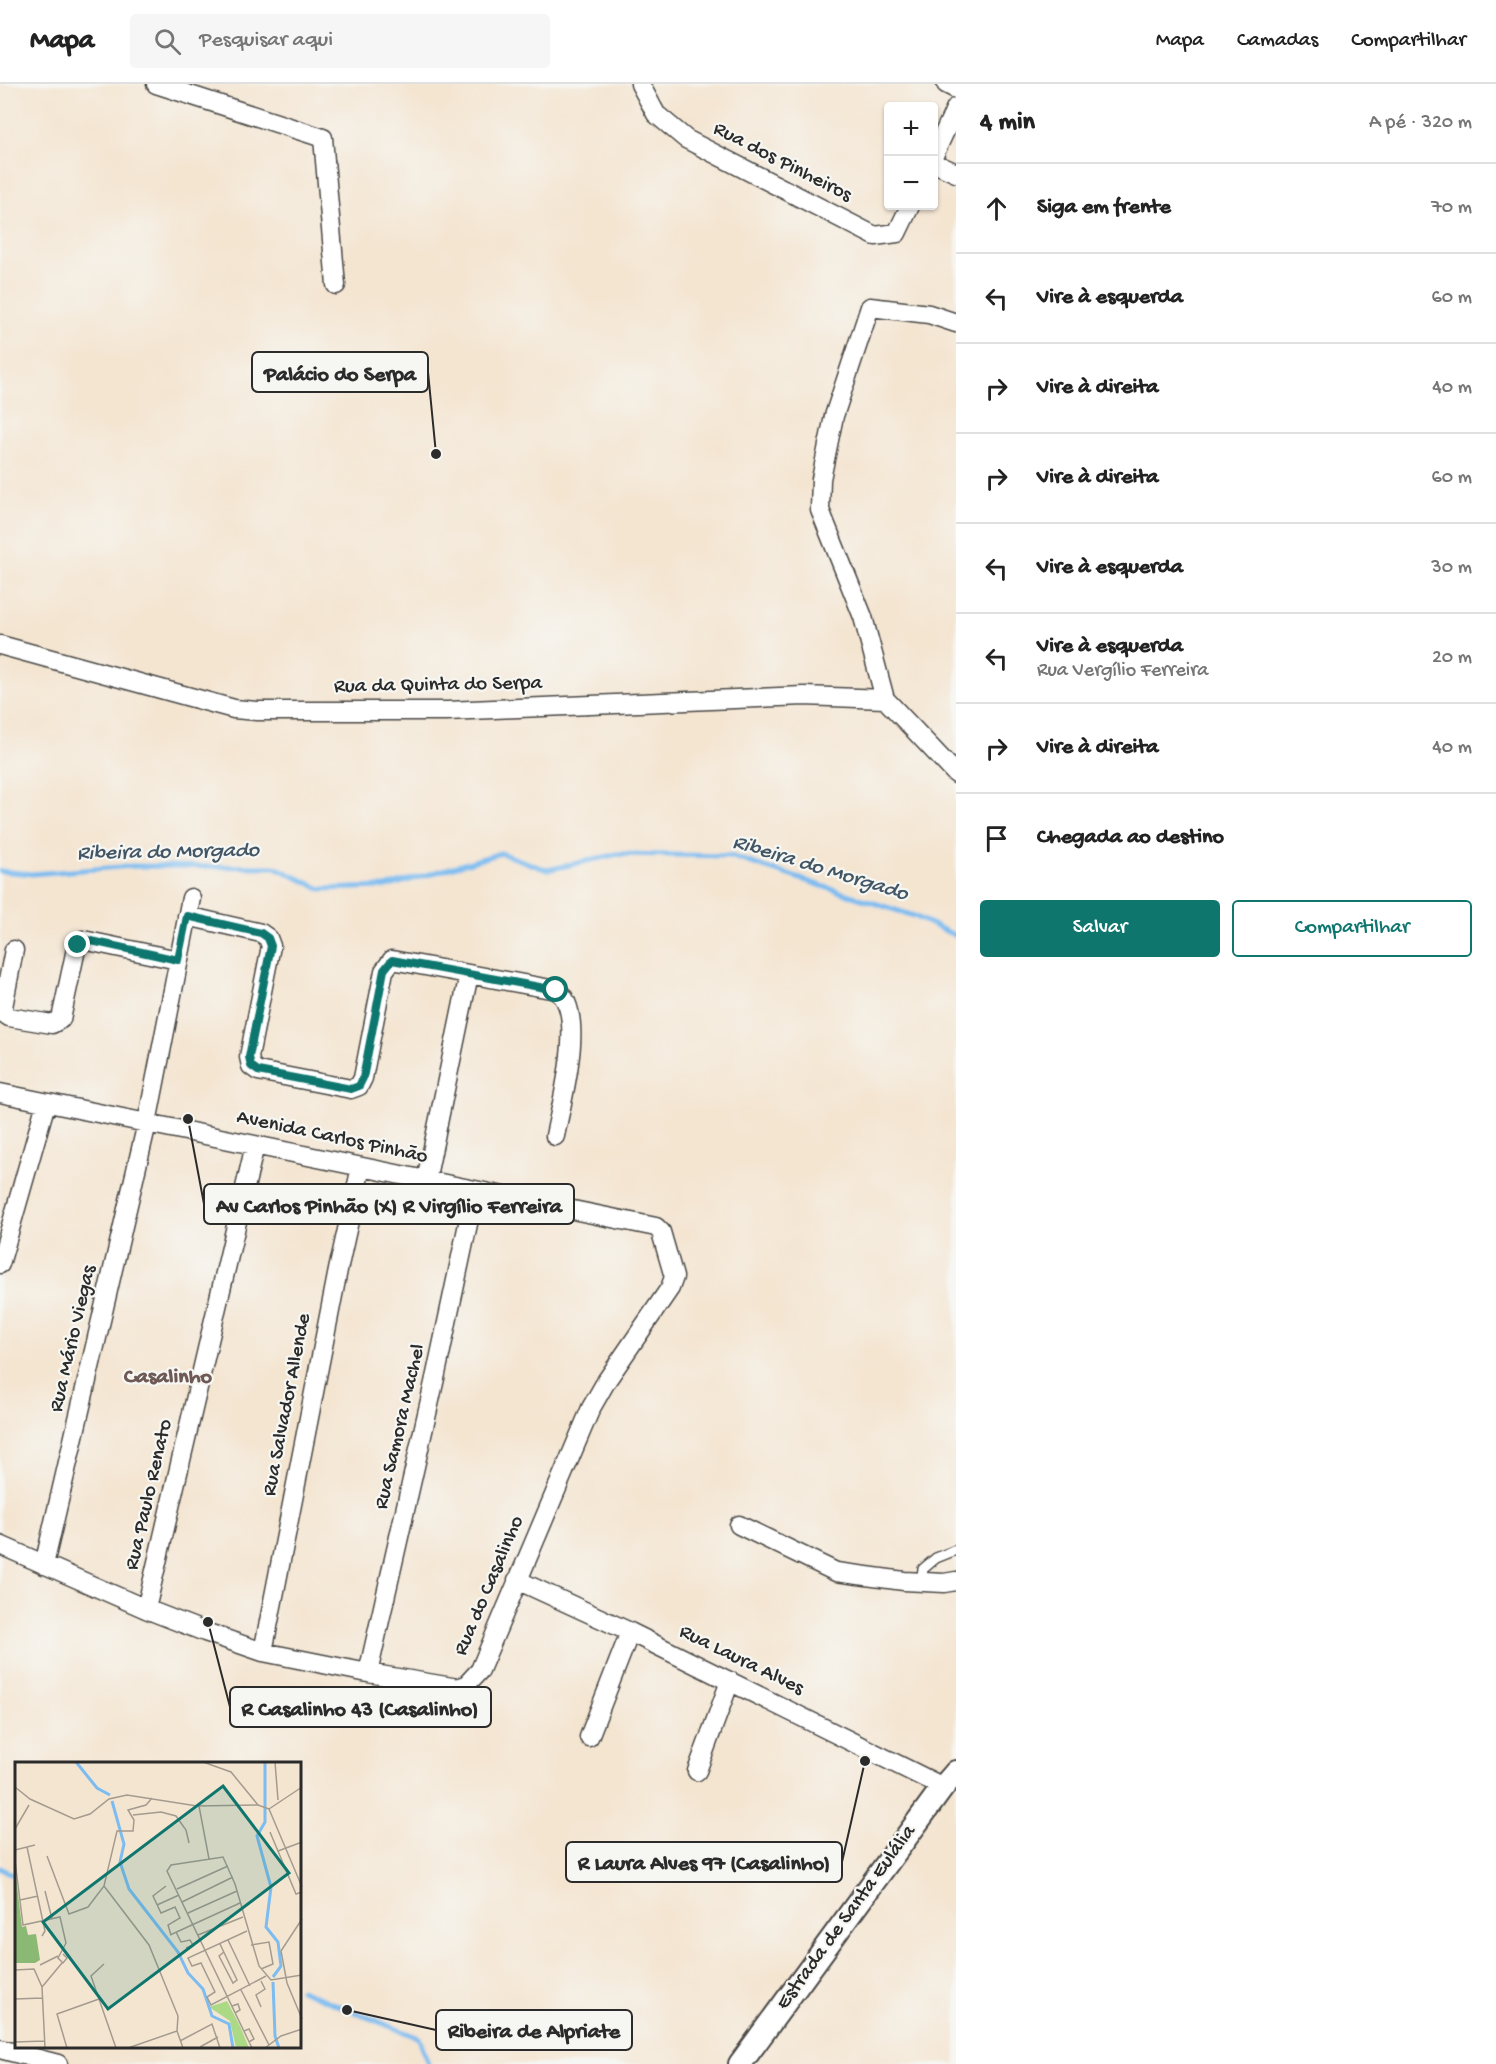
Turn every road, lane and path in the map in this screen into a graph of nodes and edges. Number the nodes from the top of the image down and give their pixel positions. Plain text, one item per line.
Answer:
1 (156, 84) edge
2 (639, 84) edge
3 (946, 84) edge
4 (956, 88) edge
5 (956, 107) edge
6 (938, 145) edge
7 (938, 165) edge
8 (956, 173) edge
9 (908, 210) edge
10 (336, 285) dead end
11 (956, 323) edge
12 (0, 645) edge
13 (885, 699) junction
14 (956, 774) edge
15 (190, 898) dead end
16 (187, 916) junction
17 (14, 950) dead end
18 (178, 960) junction
19 (469, 974) junction
20 (0, 1093) edge
21 (46, 1103) junction
22 (147, 1123) junction
23 (555, 1136) dead end
24 (255, 1145) junction
25 (361, 1167) junction
26 (426, 1181) junction
27 (475, 1191) junction
28 (656, 1227) joint
29 (0, 1264) edge
30 (739, 1525) dead end
31 (0, 1545) edge
32 (956, 1550) edge
33 (44, 1565) junction
34 (517, 1580) junction
35 (956, 1581) edge
36 (921, 1582) junction
37 (146, 1609) junction
38 (630, 1632) junction
39 (263, 1652) junction
40 (368, 1673) junction
41 (730, 1681) junction
42 (589, 1737) dead end
43 (697, 1771) dead end
44 (950, 1780) edge
45 (0, 2049) edge
46 (58, 2064) edge
47 (740, 2064) edge

1 - 10 street
2 - 9 street, Rua dos Pinheiros
3 - 4 street
5 - 6 street
7 - 8 street
11 - 13 street
12 - 13 street, Rua da Quinta do Serpa
13 - 14 street
15 - 16 street, Rua Mário Viegas
16 - 18 street, Rua Mário Viegas
16 - 19 street
17 - 18 street
18 - 22 street, Rua Mário Viegas
19 - 23 street
19 - 26 street
20 - 21 street, Avenida Carlos Pinhão
21 - 22 street, Avenida Carlos Pinhão
21 - 29 street
22 - 24 street, Avenida Carlos Pinhão
22 - 33 street, Rua Mário Viegas
24 - 25 street, Avenida Carlos Pinhão
24 - 37 street, Rua Paulo Renato
25 - 26 street, Avenida Carlos Pinhão
25 - 39 street, Rua Salvador Allende
26 - 27 street, Avenida Carlos Pinhão
27 - 28 street, Avenida Carlos Pinhão
27 - 40 street, Rua Samora Machel
28 - 34 street, Rua do Casalinho
30 - 36 street
31 - 33 street, Rua do Casalinho
32 - 36 lane
33 - 37 street, Rua do Casalinho
34 - 38 street, Rua Laura Alves
34 - 40 street, Rua do Casalinho
35 - 36 street
37 - 39 street, Rua do Casalinho
38 - 41 street, Rua Laura Alves
38 - 42 street
39 - 40 street, Rua do Casalinho
41 - 43 street
41 - 44 street, Rua Laura Alves
44 - 47 street, Estrada de Santa Eulália
45 - 46 street

